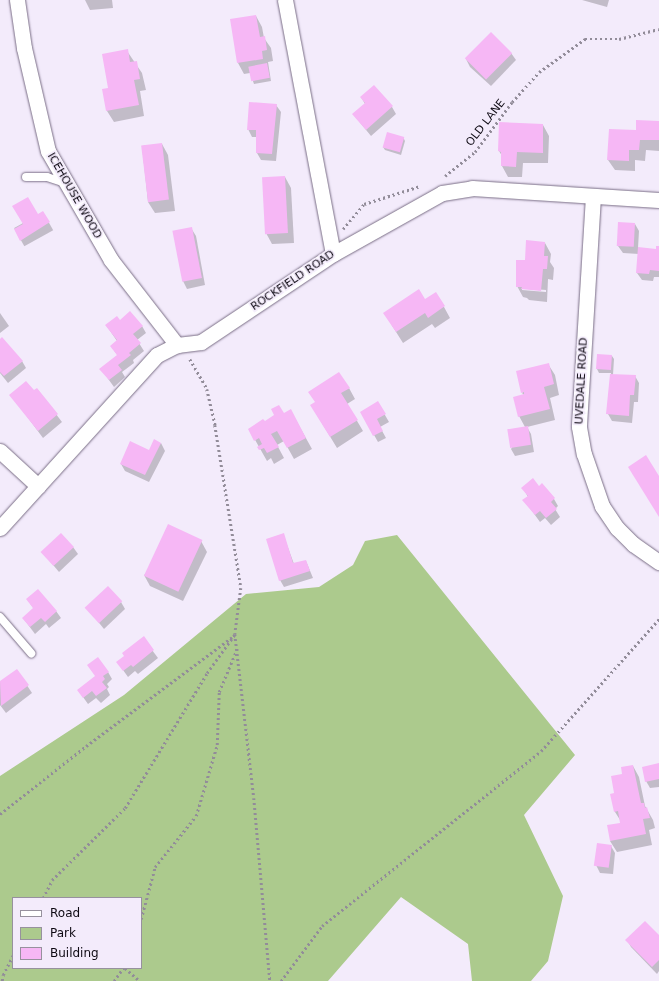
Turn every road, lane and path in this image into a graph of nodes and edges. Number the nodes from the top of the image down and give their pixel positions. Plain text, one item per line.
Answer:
1 (17, 0) edge
2 (285, 0) edge
3 (659, 29) edge
4 (26, 177) dead end
5 (441, 179) dead end
6 (67, 183) junction
7 (427, 184) dead end
8 (593, 196) junction
9 (659, 200) edge
10 (332, 248) junction
11 (177, 345) junction
12 (0, 451) edge
13 (38, 486) junction
14 (0, 528) edge
15 (659, 562) edge
16 (0, 617) edge
17 (659, 619) edge
18 (236, 634) junction
19 (237, 648) junction
20 (31, 653) dead end
21 (0, 814) edge
22 (44, 897) edge
23 (142, 915) edge
24 (12, 958) edge
25 (123, 969) edge
26 (125, 969) edge
27 (2, 981) edge
28 (114, 981) edge
29 (140, 981) edge
30 (270, 981) edge
31 (281, 981) edge

1 - 6 street, ICEHOUSE WOOD
2 - 10 street
3 - 5 path, OLD LANE
4 - 6 lane
6 - 11 street, ICEHOUSE WOOD
7 - 10 path
8 - 9 street, ROCKFIELD ROAD
8 - 10 street, ROCKFIELD ROAD
8 - 15 street, UVEDALE ROAD
10 - 11 street, ROCKFIELD ROAD
11 - 13 street, ROCKFIELD ROAD
11 - 18 path
12 - 13 street
13 - 14 street, ROCKFIELD ROAD
16 - 20 lane
17 - 31 path
18 - 19 path
18 - 21 path
18 - 22 path
19 - 23 path
19 - 30 path
24 - 27 path
25 - 28 path
26 - 29 path

